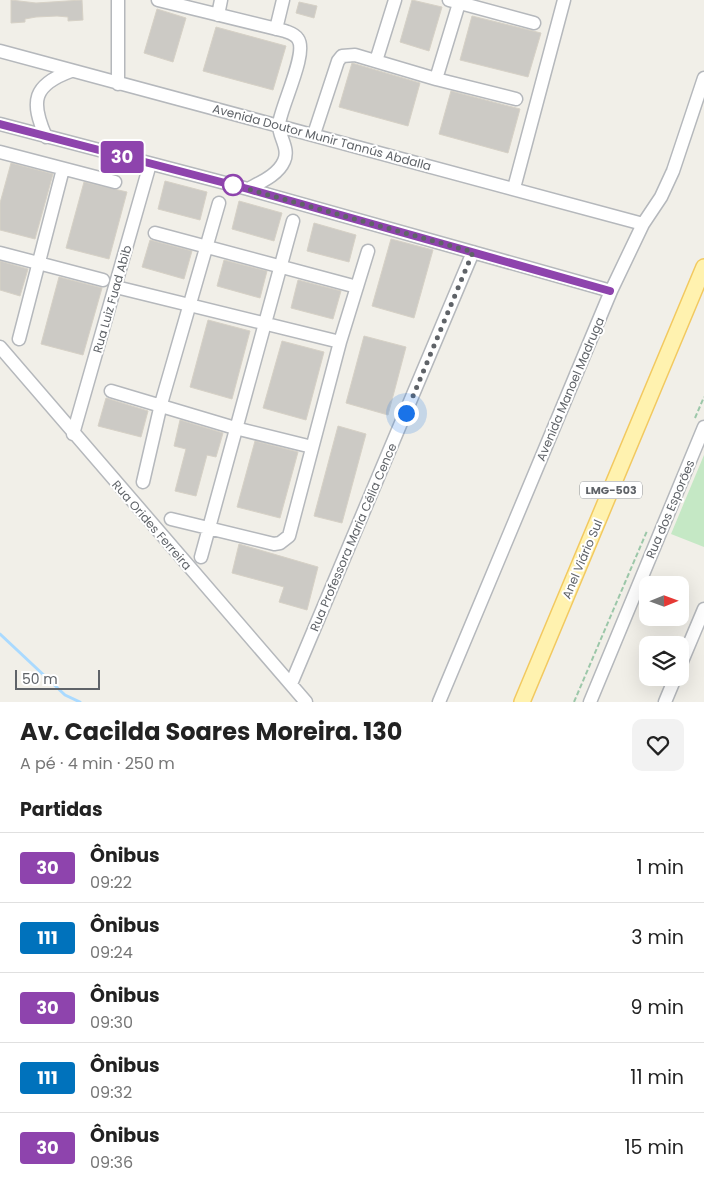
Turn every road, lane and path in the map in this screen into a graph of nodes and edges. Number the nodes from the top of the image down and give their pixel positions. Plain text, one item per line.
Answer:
1 (118, 0) edge
2 (158, 0) edge
3 (221, 0) edge
4 (283, 0) edge
5 (395, 0) edge
6 (564, 0) edge
7 (456, 1) edge
8 (218, 15) junction
9 (534, 22) dead end
10 (276, 29) junction
11 (0, 51) edge
12 (376, 61) junction
13 (71, 71) junction
14 (704, 78) edge
15 (436, 79) junction
16 (118, 84) junction
17 (516, 99) dead end
18 (0, 124) edge
19 (279, 125) junction
20 (314, 134) junction
21 (46, 137) junction
22 (0, 152) edge
23 (150, 164) junction
24 (63, 170) junction
25 (115, 182) dead end
26 (514, 188) junction
27 (248, 189) junction
28 (219, 203) dead end
29 (293, 221) dead end
30 (643, 224) junction
31 (155, 233) dead end
32 (206, 247) junction
33 (368, 250) dead end
34 (473, 252) junction
35 (0, 253) edge
36 (704, 254) edge
37 (38, 263) junction
38 (280, 266) junction
39 (702, 272) edge
40 (103, 280) dead end
41 (357, 286) junction
42 (116, 287) junction
43 (610, 291) junction
44 (190, 304) junction
45 (264, 325) junction
46 (19, 340) dead end
47 (340, 342) junction
48 (0, 347) edge
49 (111, 391) dead end
50 (704, 397) edge
51 (161, 404) junction
52 (698, 426) edge
53 (235, 428) junction
54 (73, 434) junction
55 (312, 446) junction
56 (143, 482) dead end
57 (171, 519) dead end
58 (650, 523) dead end
59 (208, 527) junction
60 (201, 557) dead end
61 (704, 609) edge
62 (689, 645) edge
63 (291, 684) junction
64 (672, 686) edge
65 (306, 702) edge
66 (439, 702) edge
67 (522, 702) edge
68 (574, 702) edge
69 (590, 702) edge
70 (665, 702) edge

1 - 16 street
2 - 8 street
3 - 8 street
4 - 10 street
5 - 12 street
6 - 26 street
7 - 9 street
7 - 15 street
8 - 10 street
10 - 19 street
11 - 13 street, Avenida Doutor Munir Tannús Abdalla
12 - 15 street
12 - 20 street
13 - 16 street, Avenida Doutor Munir Tannús Abdalla
13 - 21 street
14 - 30 street, Avenida Manoel Madruga
15 - 17 street
16 - 19 street, Avenida Doutor Munir Tannús Abdalla
18 - 21 street
19 - 20 street, Avenida Doutor Munir Tannús Abdalla
19 - 27 street
20 - 26 street, Avenida Doutor Munir Tannús Abdalla
21 - 23 street
22 - 24 street
23 - 27 street
23 - 42 street, Rua Luiz Fuad Abib
24 - 25 street
24 - 37 street
26 - 30 street, Avenida Doutor Munir Tannús Abdalla
27 - 34 street
28 - 32 street
29 - 38 street
30 - 43 street, Avenida Manoel Madruga
31 - 32 street
32 - 38 street
32 - 44 street
33 - 41 street
34 - 43 street
34 - 63 street, Rua Professora Maria Célia Cence
35 - 37 street
36 - 39 main road, Anel Viário Sul / LMG-503
37 - 40 street
37 - 46 street
38 - 41 street
38 - 45 street
39 - 67 main road, Anel Viário Sul / LMG-503
41 - 47 street
42 - 44 street
42 - 54 street, Rua Luiz Fuad Abib
43 - 66 street, Avenida Manoel Madruga
44 - 45 street
44 - 51 street
45 - 47 street
45 - 53 street
47 - 55 street
48 - 54 street, Rua Orides Ferreira
49 - 51 street
50 - 52 path
51 - 53 street
51 - 56 street
52 - 69 street, Rua dos Esporões
53 - 55 street
53 - 59 street
54 - 63 street, Rua Orides Ferreira
55 - 59 street
57 - 59 street
58 - 68 path
59 - 60 street
61 - 62 street
63 - 65 street, Rua Orides Ferreira
64 - 70 street

